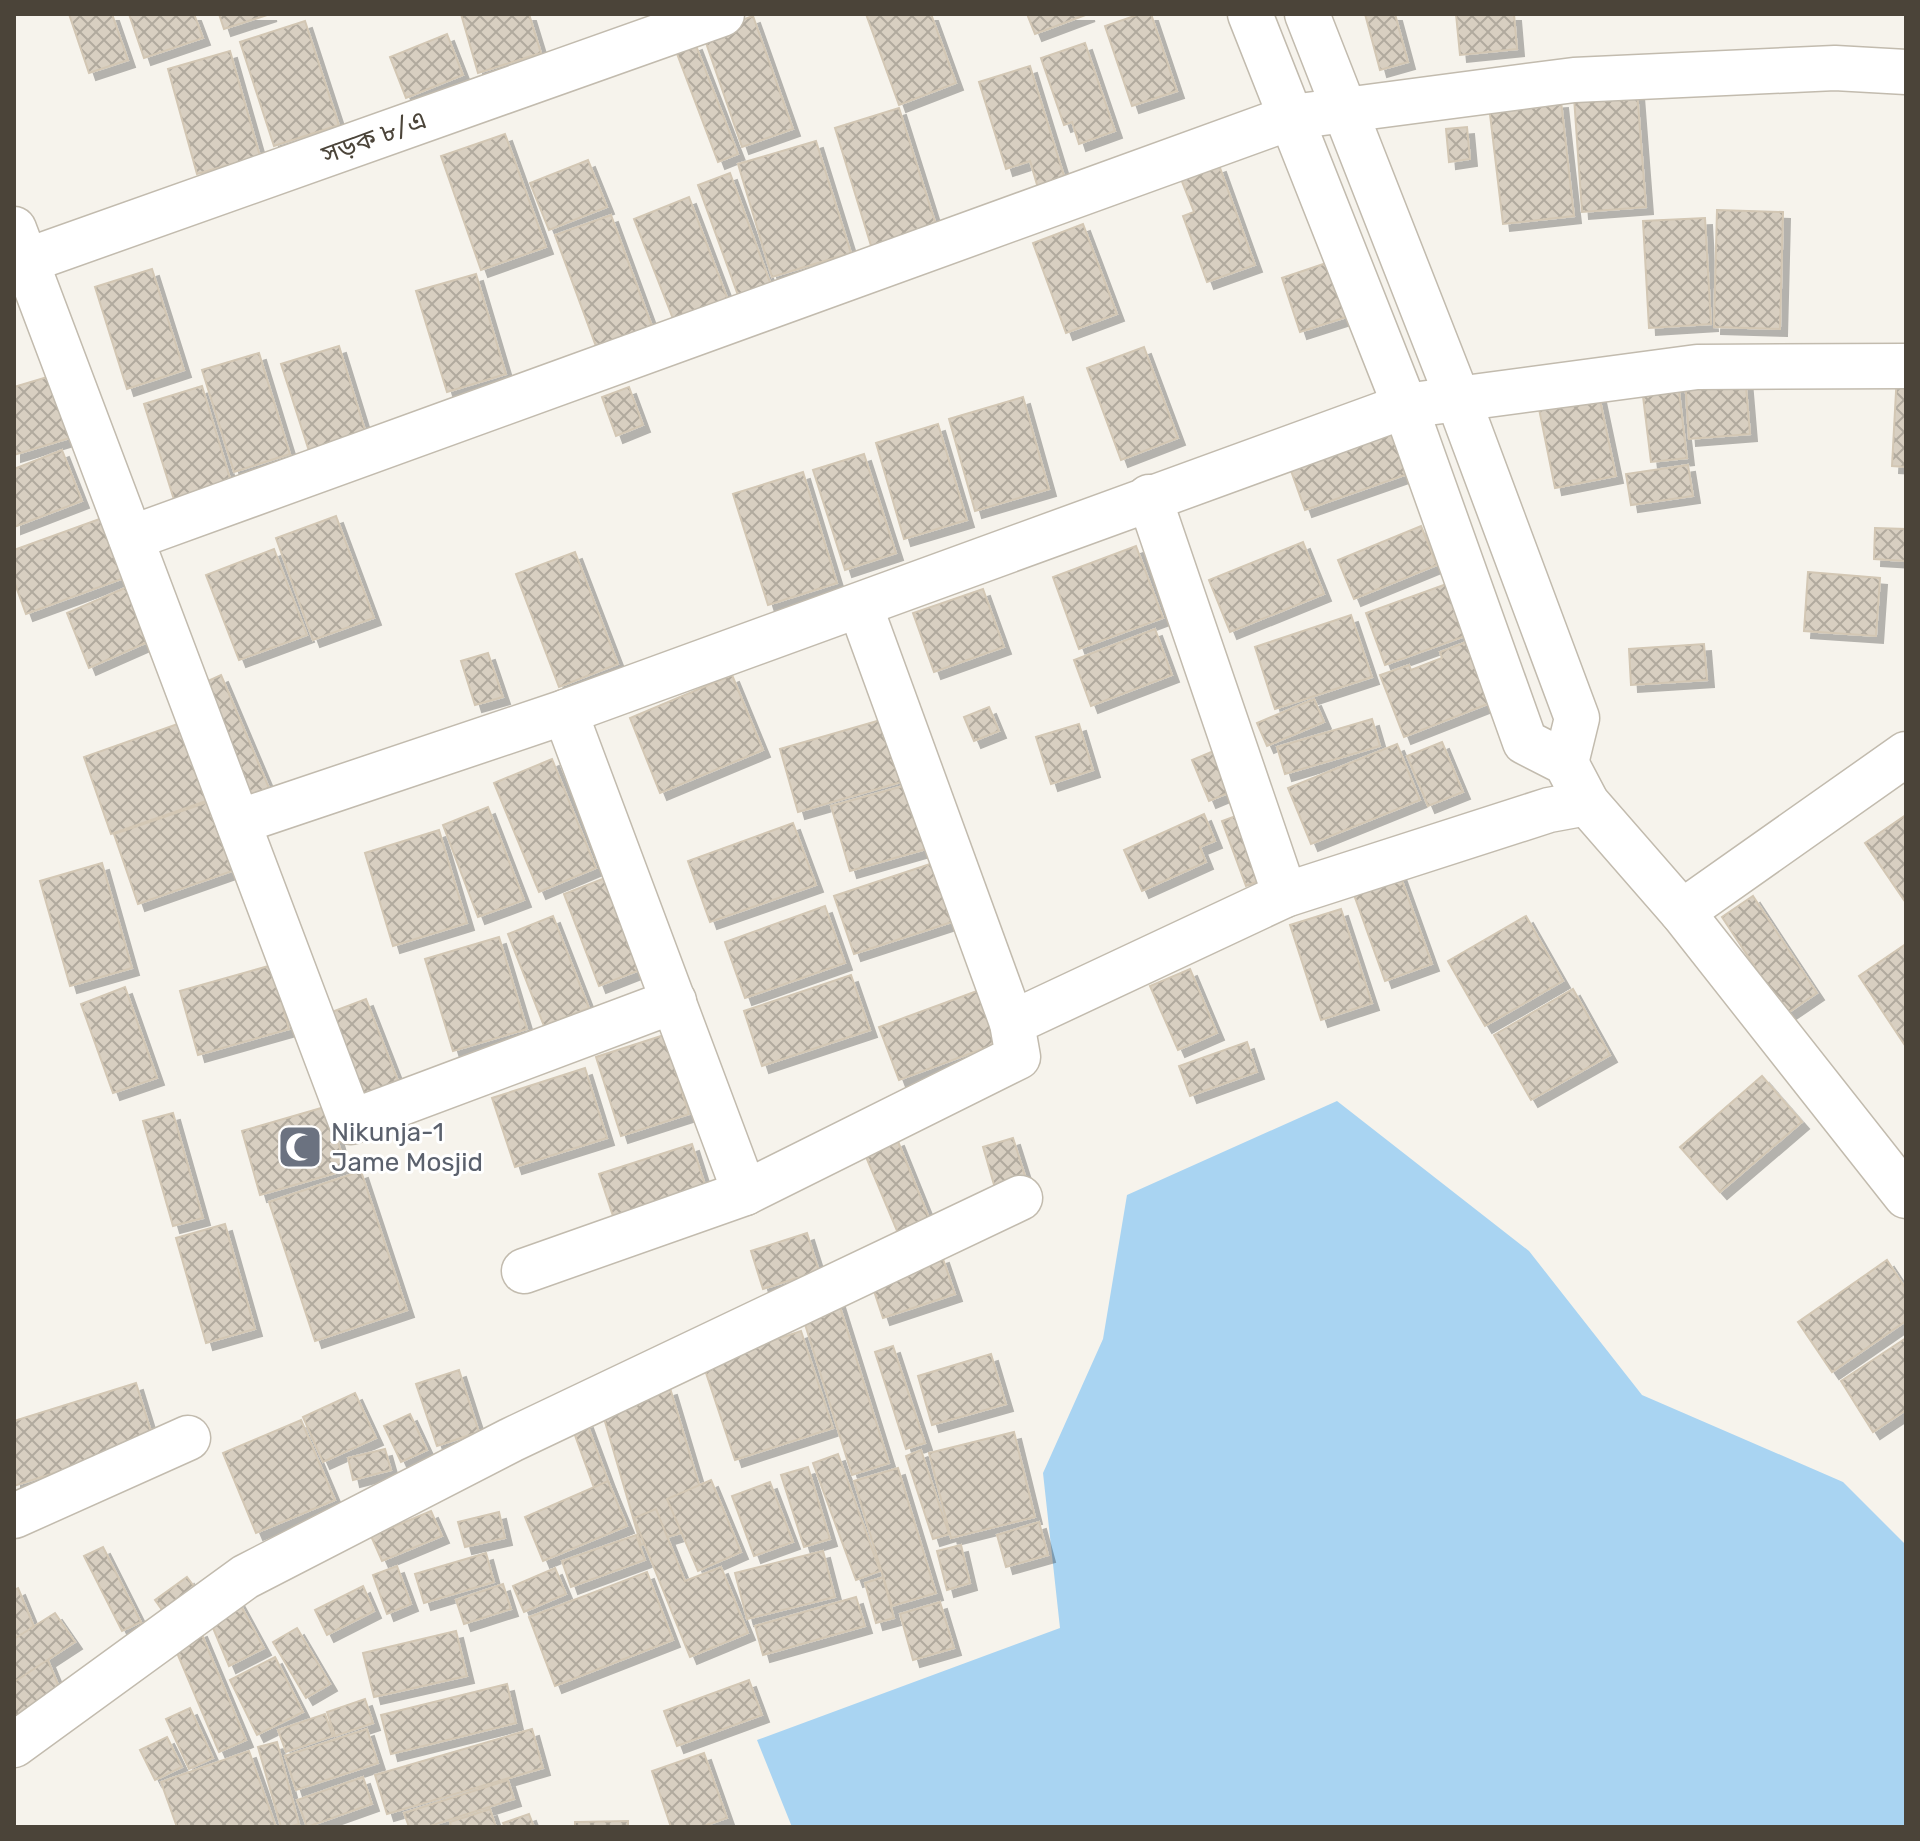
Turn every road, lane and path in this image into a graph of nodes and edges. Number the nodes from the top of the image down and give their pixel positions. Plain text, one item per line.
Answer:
1 (722, 14) edge
2 (1250, 14) edge
3 (1307, 14) edge
4 (1906, 72) edge
5 (1344, 112) junction
6 (1292, 117) junction
7 (20, 245) edge
8 (1906, 366) edge
9 (1458, 399) junction
10 (1405, 406) junction
11 (1149, 497) junction
12 (131, 538) junction
13 (860, 606) junction
14 (565, 712) junction
15 (1906, 754) edge
16 (1566, 763) junction
17 (1587, 803) junction
18 (238, 822) junction
19 (1285, 895) junction
20 (1682, 912) junction
21 (674, 1001) junction
22 (1012, 1023) junction
23 (1891, 1146) edge
24 (745, 1193) junction
25 (1906, 1196) edge
26 (1020, 1198) dead end
27 (524, 1271) dead end
28 (188, 1438) dead end
29 (14, 1516) edge
30 (14, 1745) edge

1 - 7 street, সড়ক ৮/এ
2 - 6 street
3 - 5 street
4 - 5 street
5 - 6 street
5 - 9 street
6 - 10 street
6 - 12 street
7 - 12 street
8 - 9 street
9 - 10 street
9 - 16 street
10 - 11 street
10 - 16 street
11 - 13 street
11 - 19 street
12 - 18 street
13 - 14 street
13 - 22 street
14 - 18 street
14 - 21 street
15 - 20 street
16 - 17 street
17 - 19 street
17 - 20 street
18 - 21 street
19 - 22 street
20 - 23 street
21 - 24 street
22 - 24 street
23 - 25 street
24 - 27 street
26 - 30 street
28 - 29 street

